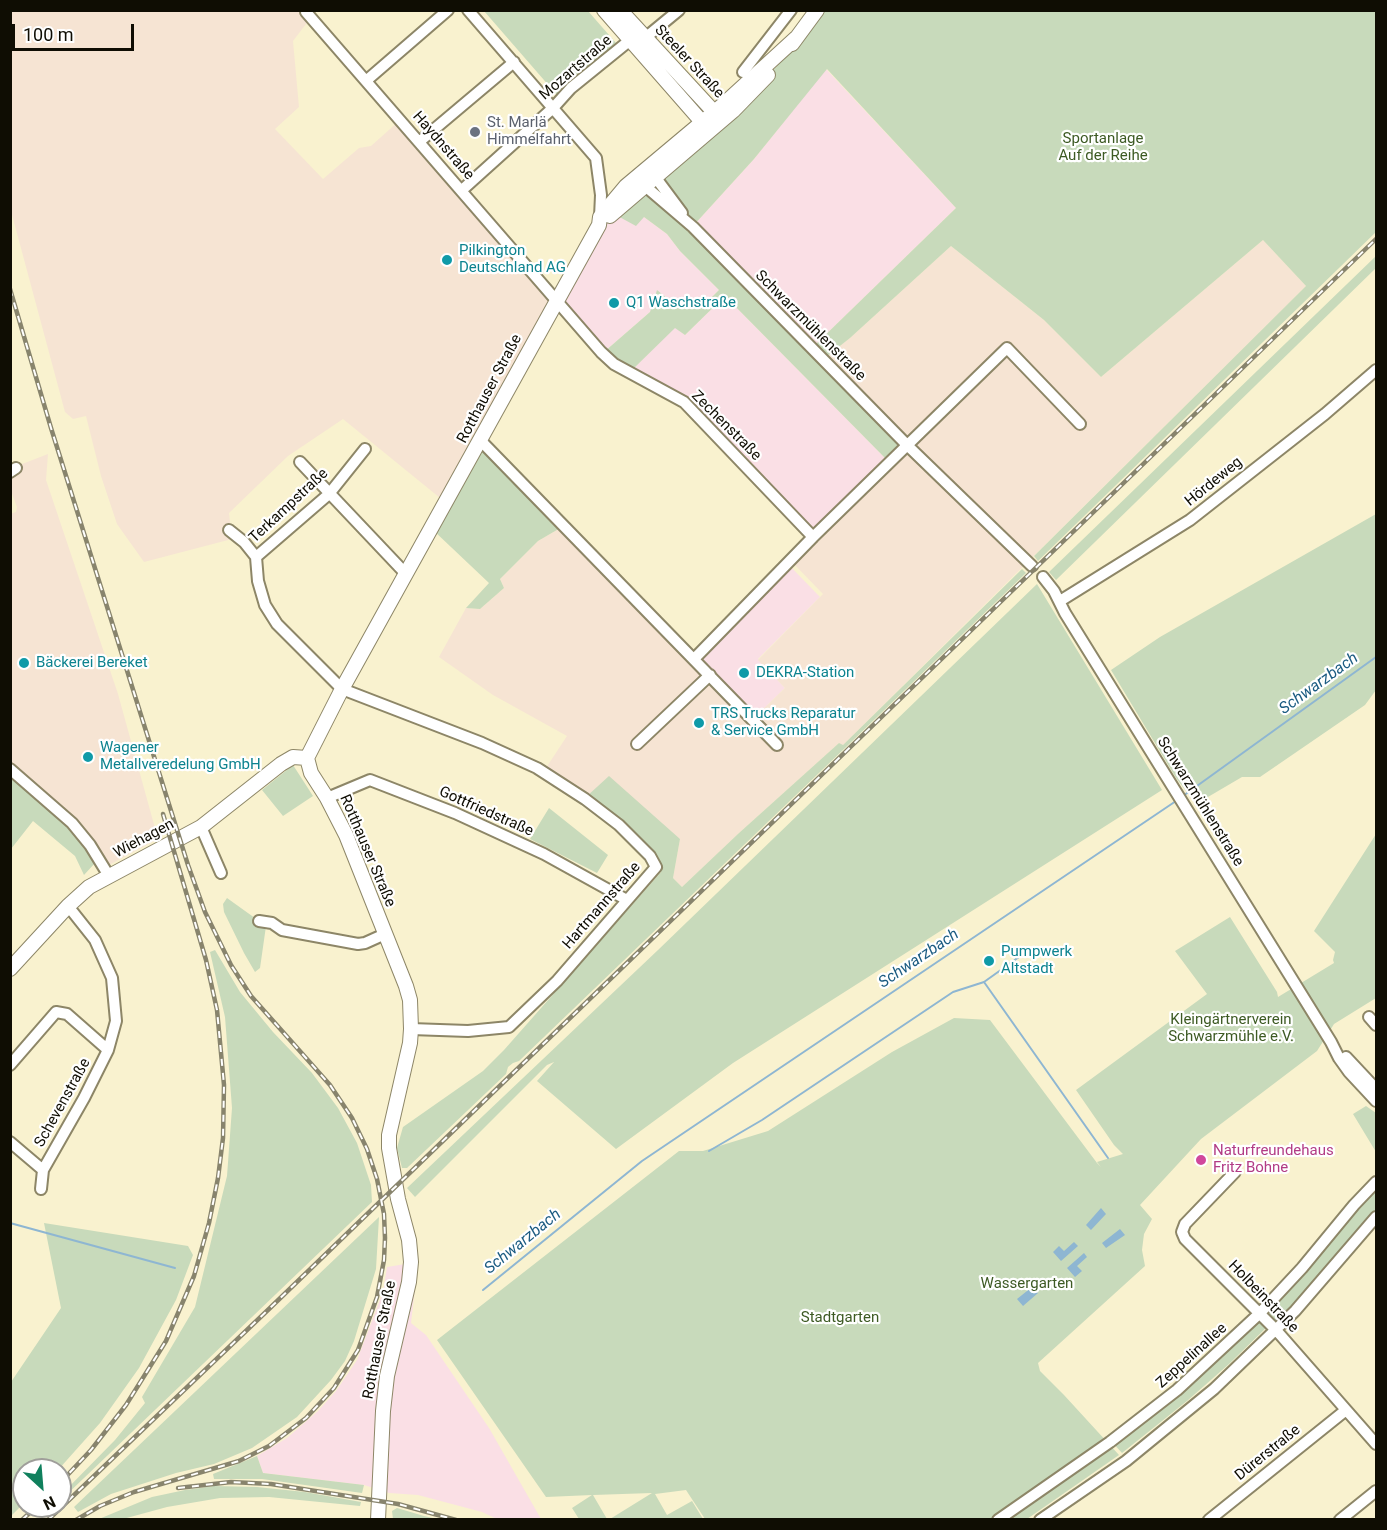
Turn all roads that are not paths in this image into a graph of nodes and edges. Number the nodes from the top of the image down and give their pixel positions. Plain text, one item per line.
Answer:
1 (448, 10) edge
2 (468, 10) edge
3 (604, 10) edge
4 (620, 10) edge
5 (679, 10) edge
6 (791, 10) edge
7 (818, 10) edge
8 (306, 12) edge
9 (645, 39) junction
10 (629, 41) junction
11 (514, 62) junction
12 (743, 72) dead end
13 (367, 80) junction
14 (553, 108) junction
15 (711, 120) junction
16 (419, 142) junction
17 (642, 171) junction
18 (650, 182) junction
19 (462, 189) junction
20 (599, 221) junction
21 (557, 300) junction
22 (1377, 370) edge
23 (1080, 424) dead end
24 (481, 441) junction
25 (907, 445) junction
26 (365, 449) dead end
27 (300, 462) dead end
28 (329, 494) junction
29 (229, 530) dead end
30 (813, 537) junction
31 (256, 557) junction
32 (1032, 566) dead end
33 (406, 574) junction
34 (1044, 577) dead end
35 (1060, 601) junction
36 (694, 659) junction
37 (710, 675) junction
38 (342, 688) junction
39 (637, 744) dead end
40 (777, 745) dead end
41 (307, 758) junction
42 (10, 769) edge
43 (327, 798) junction
44 (201, 827) junction
45 (220, 873) dead end
46 (109, 876) junction
47 (627, 900) junction
48 (68, 906) junction
49 (259, 921) dead end
50 (386, 934) junction
51 (10, 969) edge
52 (411, 1029) junction
53 (1331, 1042) junction
54 (108, 1050) junction
55 (10, 1065) edge
56 (1377, 1089) edge
57 (1377, 1101) edge
58 (10, 1142) edge
59 (43, 1170) junction
60 (1235, 1172) dead end
61 (1377, 1182) edge
62 (41, 1189) dead end
63 (1377, 1216) edge
64 (1260, 1313) junction
65 (1276, 1330) junction
66 (1346, 1410) junction
67 (1377, 1444) edge
68 (1377, 1491) edge
69 (378, 1520) edge
70 (998, 1520) edge
71 (1040, 1520) edge
72 (1209, 1520) edge
73 (1340, 1520) edge

1 - 13 street
2 - 11 street
3 - 10 main road, Steeler Straße
4 - 9 main road, Steeler Straße
5 - 9 street
6 - 12 street
7 - 15 main road
8 - 13 street, Haydnstraße
9 - 15 main road, Steeler Straße
10 - 14 street, Mozartstraße
10 - 15 main road, Steeler Straße
11 - 14 street
11 - 16 street
13 - 16 street, Haydnstraße
14 - 19 street, Mozartstraße
14 - 20 street
15 - 17 main road, Rotthauser Straße
15 - 18 main road, Rotthauser Straße
16 - 19 street, Haydnstraße
17 - 18 street, Schwarzmühlenstraße
17 - 20 main road, Rotthauser Straße
18 - 20 main road, Rotthauser Straße
18 - 25 street, Schwarzmühlenstraße
19 - 21 street, Haydnstraße
20 - 21 main road, Rotthauser Straße
21 - 24 main road, Rotthauser Straße
21 - 30 street, Zechenstraße
22 - 35 street, Hördeweg
23 - 25 street
24 - 33 main road, Rotthauser Straße
24 - 36 street
25 - 30 street
25 - 32 street, Schwarzmühlenstraße
26 - 28 street, Terkampstraße
27 - 28 street
28 - 31 street, Terkampstraße
28 - 33 street
29 - 31 street
30 - 36 street
31 - 38 street
33 - 38 main road, Rotthauser Straße
34 - 35 street, Schwarzmühlenstraße
35 - 53 street, Schwarzmühlenstraße
36 - 37 street
37 - 39 street
37 - 40 street
38 - 41 main road, Rotthauser Straße
38 - 47 street, Hartmannstraße
41 - 43 main road, Rotthauser Straße
41 - 44 main road, Wiehagen
42 - 46 street
43 - 47 street, Gottfriedstraße
43 - 50 main road, Rotthauser Straße
44 - 45 street
44 - 46 main road, Wiehagen
46 - 48 main road, Wiehagen
47 - 52 street, Hartmannstraße
48 - 51 main road, Wiehagen
48 - 54 street, Schevenstraße
49 - 50 street
50 - 52 main road, Rotthauser Straße
52 - 69 main road, Rotthauser Straße
53 - 56 street, Schwarzmühlenstraße
53 - 57 street, Schwarzmühlenstraße
54 - 55 street, Schevenstraße
54 - 59 street, Schevenstraße
58 - 59 street, Schevenstraße
59 - 62 street, Schevenstraße
60 - 64 street, Holbeinstraße
61 - 64 street, Zeppelinallee
63 - 65 street
64 - 65 street, Holbeinstraße
64 - 70 street, Zeppelinallee
65 - 66 street, Holbeinstraße
65 - 71 street
66 - 67 street, Holbeinstraße
66 - 72 street, Dürerstraße
68 - 73 street

